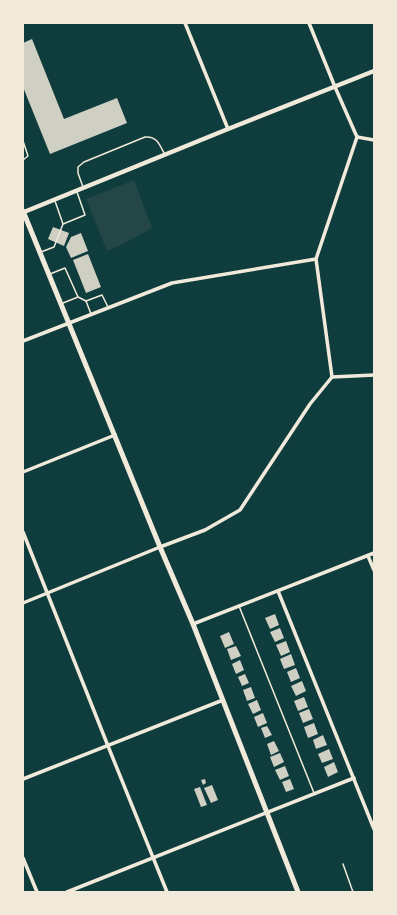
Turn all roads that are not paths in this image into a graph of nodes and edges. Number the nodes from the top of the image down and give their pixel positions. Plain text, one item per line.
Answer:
1 (185, 23) edge
2 (309, 23) edge
3 (374, 71) edge
4 (335, 87) junction
5 (228, 129) junction
6 (357, 137) junction
7 (374, 140) edge
8 (23, 141) edge
9 (164, 155) junction
10 (23, 160) edge
11 (84, 188) junction
12 (76, 191) junction
13 (54, 200) junction
14 (23, 212) edge
15 (64, 224) junction
16 (40, 252) junction
17 (316, 259) junction
18 (49, 275) junction
19 (78, 297) junction
20 (86, 301) junction
21 (60, 304) junction
22 (108, 308) junction
23 (91, 314) junction
24 (68, 323) junction
25 (23, 341) edge
26 (374, 375) edge
27 (332, 377) junction
28 (115, 435) junction
29 (23, 472) edge
30 (23, 532) edge
31 (160, 547) junction
32 (374, 553) edge
33 (368, 556) junction
34 (374, 570) edge
35 (278, 591) junction
36 (48, 593) junction
37 (23, 603) edge
38 (239, 606) junction
39 (193, 624) junction
40 (223, 700) junction
41 (108, 746) junction
42 (354, 778) junction
43 (23, 779) edge
44 (314, 793) junction
45 (266, 812) junction
46 (374, 829) edge
47 (23, 858) edge
48 (153, 858) junction
49 (343, 864) dead end
50 (37, 892) edge
51 (67, 892) edge
52 (167, 892) edge
53 (298, 892) edge
54 (354, 892) edge

1 - 5 street
2 - 4 street
3 - 4 street
4 - 5 street
4 - 6 street
5 - 9 street
6 - 7 street
6 - 17 street
8 - 10 lane
9 - 11 street
9 - 11 lane
11 - 12 street
12 - 13 street
12 - 15 lane
13 - 14 street
13 - 15 lane
14 - 16 main road
15 - 16 lane
16 - 18 main road
17 - 22 street
17 - 27 street
18 - 19 lane
18 - 21 main road
19 - 20 lane
19 - 21 lane
20 - 22 lane
20 - 23 lane
21 - 24 main road
22 - 23 street
23 - 24 street
24 - 25 street
24 - 28 main road
26 - 27 street
27 - 31 street
28 - 29 street
28 - 31 main road
30 - 36 street
31 - 36 street
31 - 39 main road
32 - 33 street
33 - 34 street
33 - 35 street
35 - 38 street
35 - 42 street
36 - 37 street
36 - 41 street
38 - 39 street
38 - 44 lane
39 - 40 main road
40 - 41 street
40 - 45 main road
41 - 43 street
41 - 48 street
42 - 44 street
42 - 46 street
44 - 45 street
45 - 48 street
45 - 53 main road
47 - 50 street
48 - 51 street
48 - 52 street
49 - 54 lane

